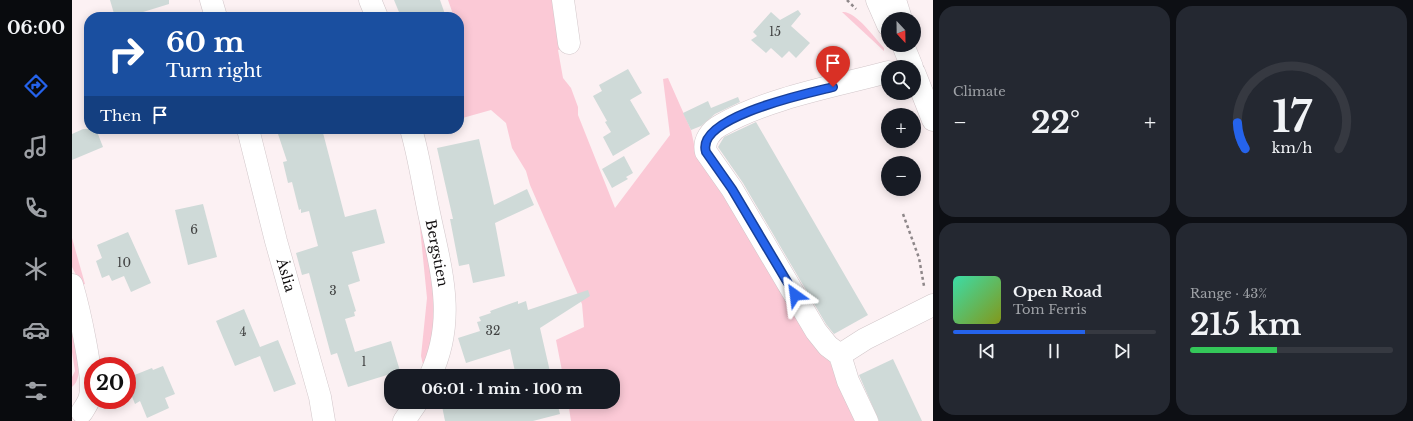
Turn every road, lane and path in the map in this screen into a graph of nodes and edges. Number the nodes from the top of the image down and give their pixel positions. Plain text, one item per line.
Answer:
1 (211, 0) edge
2 (370, 0) edge
3 (563, 0) edge
4 (877, 0) edge
5 (895, 0) edge
6 (215, 12) edge
7 (375, 12) edge
8 (882, 12) edge
9 (899, 12) edge
10 (569, 43) dead end
11 (881, 74) edge
12 (921, 92) edge
13 (933, 120) edge
14 (249, 134) edge
15 (412, 134) edge
16 (903, 214) dead end
17 (72, 285) edge
18 (931, 305) edge
19 (840, 355) junction
20 (434, 369) edge
21 (412, 409) edge
22 (83, 414) edge
23 (324, 421) edge
24 (404, 421) edge
25 (867, 421) edge

1 - 6 street
2 - 7 street
3 - 10 street
4 - 8 street
5 - 9 street
11 - 19 street
12 - 13 street
14 - 23 street, Åslia
15 - 20 street, Bergstien
16 - 18 path
17 - 22 street
18 - 19 street
19 - 25 street
21 - 24 street

